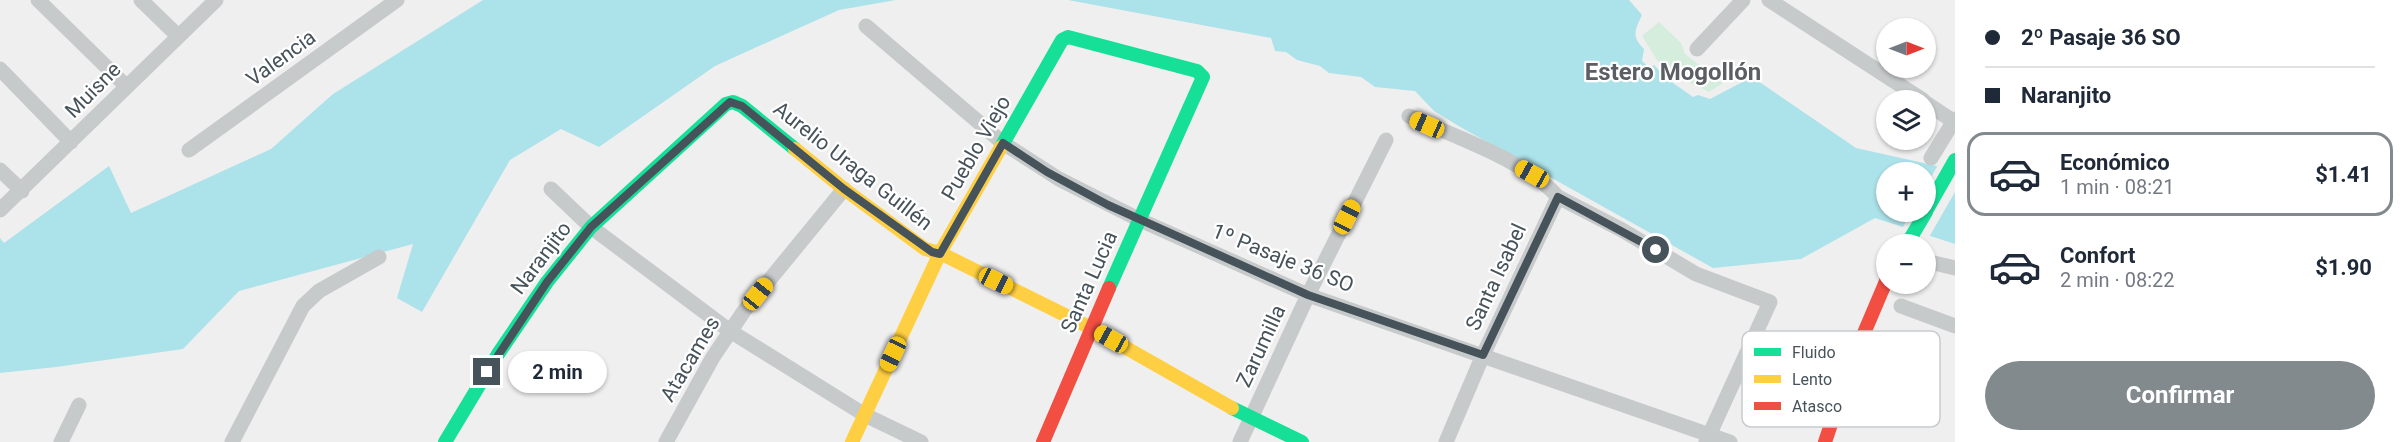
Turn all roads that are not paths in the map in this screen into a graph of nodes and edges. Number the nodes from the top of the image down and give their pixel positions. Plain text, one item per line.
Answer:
1 (38, 0) edge
2 (141, 0) edge
3 (216, 0) edge
4 (397, 0) edge
5 (1743, 0) edge
6 (1769, 0) edge
7 (866, 26) dead end
8 (178, 36) junction
9 (1698, 49) dead end
10 (0, 69) edge
11 (1202, 75) joint
12 (126, 86) junction
13 (1906, 90) edge
14 (730, 102) joint
15 (1936, 109) edge
16 (1409, 116) dead end
17 (1954, 120) edge
18 (1386, 140) dead end
19 (71, 142) junction
20 (1003, 143) junction
21 (189, 150) dead end
22 (1930, 158) dead end
23 (1955, 160) edge
24 (0, 170) edge
25 (550, 189) dead end
26 (844, 189) junction
27 (22, 191) junction
28 (1936, 193) edge
29 (1558, 197) junction
30 (0, 210) edge
31 (1140, 220) junction
32 (591, 227) junction
33 (940, 254) junction
34 (379, 257) dead end
35 (1936, 263) edge
36 (1955, 268) edge
37 (1880, 294) edge
38 (1308, 295) junction
39 (1901, 306) dead end
40 (1955, 326) edge
41 (1091, 328) junction
42 (730, 330) junction
43 (1757, 331) edge
44 (1862, 331) edge
45 (1483, 355) junction
46 (1742, 363) edge
47 (79, 405) dead end
48 (865, 415) junction
49 (1250, 418) junction
50 (1830, 427) edge
51 (1708, 438) edge
52 (61, 442) edge
53 (232, 442) edge
54 (446, 442) edge
55 (666, 442) edge
56 (852, 442) edge
57 (921, 442) edge
58 (1043, 442) edge
59 (1240, 442) edge
60 (1302, 442) edge
61 (1446, 442) edge
62 (1730, 442) edge
63 (1825, 442) edge

1 - 12 street
2 - 8 street
3 - 8 street, Muisne
4 - 21 street, Valencia
5 - 9 street
6 - 13 street
7 - 20 street, 1º Pasaje 36 SO
8 - 12 street, Muisne
10 - 19 street
11 - 20 street, Pueblo Viejo
11 - 31 street, Santa Lucia
12 - 19 street, Muisne
14 - 26 street, Aurelio Uraga Guillén
14 - 32 street, Naranjito
15 - 17 street
16 - 29 street
17 - 22 street
18 - 38 street, Zarumilla
19 - 27 street, Muisne
20 - 31 street, 1º Pasaje 36 SO
20 - 33 street, Pueblo Viejo
23 - 28 street
24 - 27 street
25 - 32 street
26 - 33 street, Aurelio Uraga Guillén
26 - 42 street, Atacames
27 - 30 street, Muisne
29 - 43 street
29 - 45 street, Santa Isabel
31 - 38 street, 1º Pasaje 36 SO
31 - 41 street, Santa Lucia
32 - 42 street
32 - 54 street, Naranjito
33 - 41 street, Aurelio Uraga Guillén
33 - 48 street, Pueblo Viejo
34 - 53 street
35 - 36 street
37 - 44 street
38 - 45 street, 1º Pasaje 36 SO
38 - 49 street, Zarumilla
39 - 40 street
41 - 49 street, Aurelio Uraga Guillén
41 - 58 street, Santa Lucia
42 - 48 street
42 - 55 street, Atacames
45 - 51 street, 1º Pasaje 36 SO
45 - 61 street, Santa Isabel
46 - 51 street
47 - 52 street
48 - 56 street, Pueblo Viejo
48 - 57 street
49 - 59 street, Zarumilla
49 - 60 street, Aurelio Uraga Guillén
50 - 63 street
51 - 62 street, 1º Pasaje 36 SO

